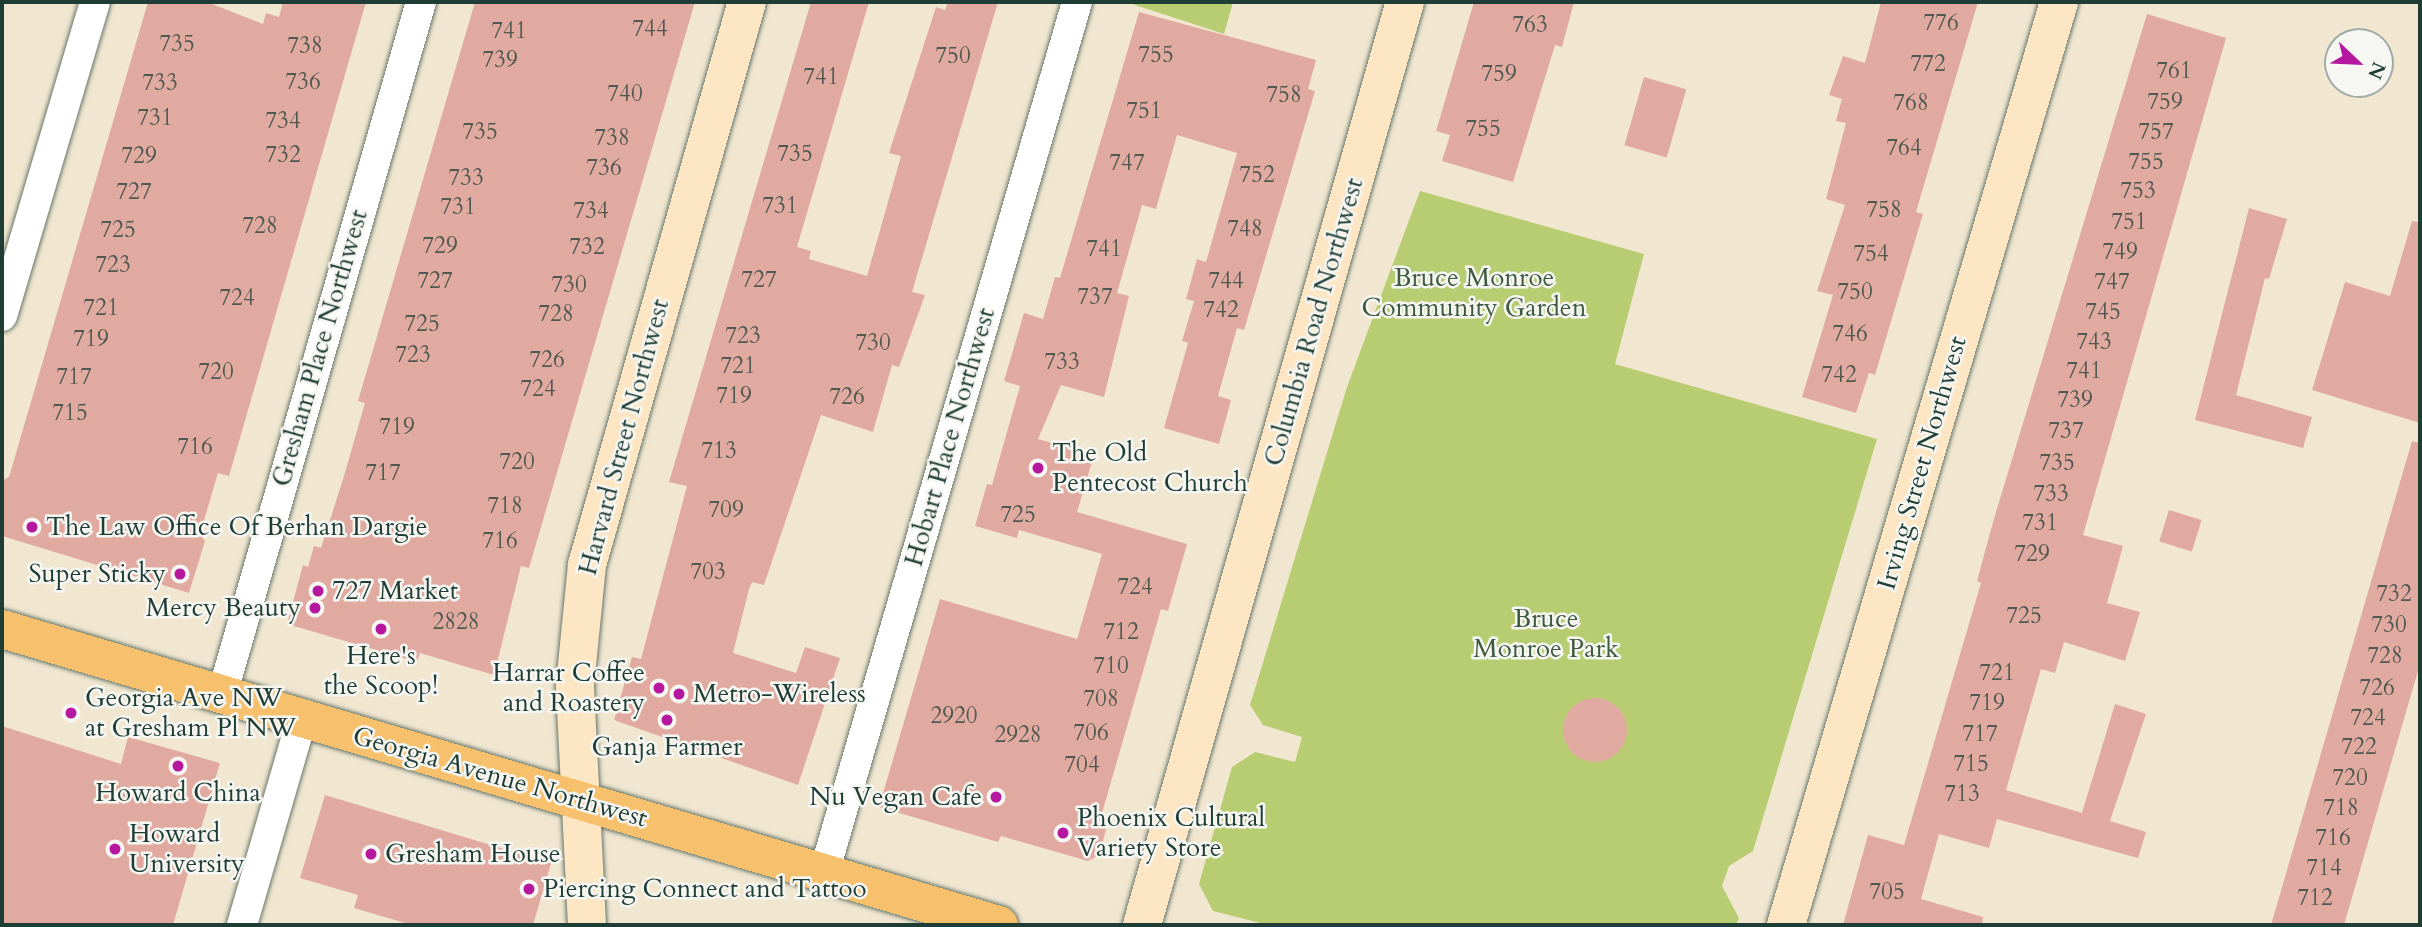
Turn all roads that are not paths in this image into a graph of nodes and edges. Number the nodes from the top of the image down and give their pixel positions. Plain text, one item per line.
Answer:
1 (95, 2) edge
2 (421, 2) edge
3 (747, 2) edge
4 (1077, 2) edge
5 (1405, 2) edge
6 (2059, 2) edge
7 (2, 316) edge
8 (2, 629) edge
9 (222, 695) junction
10 (302, 719) junction
11 (582, 802) junction
12 (824, 873) junction
13 (242, 925) edge
14 (587, 925) edge
15 (995, 925) edge
16 (1142, 925) edge
17 (1786, 925) edge

1 - 7 street
2 - 9 street, Gresham Place Northwest
3 - 11 main road, Harvard Street Northwest
4 - 12 street, Hobart Place Northwest
5 - 16 main road, Columbia Road Northwest
6 - 17 main road, Irving Street Northwest
8 - 9 highway, Georgia Avenue Northwest
9 - 10 highway, Georgia Avenue Northwest
10 - 11 highway, Georgia Avenue Northwest
10 - 13 street
11 - 12 highway, Georgia Avenue Northwest
11 - 14 main road, Harvard Street Northwest
12 - 15 highway, Georgia Avenue Northwest

